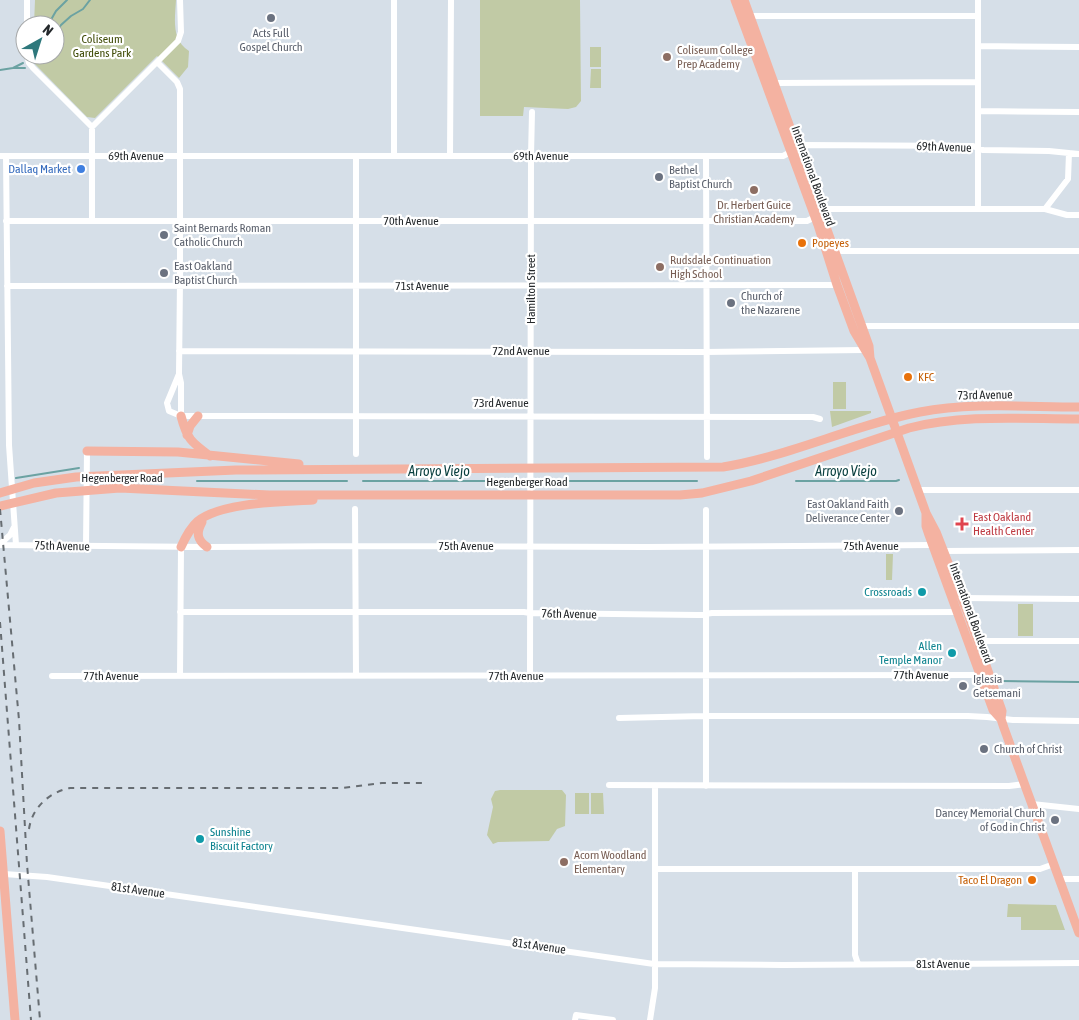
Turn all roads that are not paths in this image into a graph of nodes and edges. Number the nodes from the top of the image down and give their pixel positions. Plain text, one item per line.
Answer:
1 (27, 0) edge
2 (180, 0) edge
3 (394, 0) edge
4 (451, 0) edge
5 (735, 0) edge
6 (744, 0) edge
7 (978, 0) edge
8 (27, 15) edge
9 (750, 16) junction
10 (978, 16) junction
11 (978, 46) junction
12 (1079, 47) edge
13 (157, 62) junction
14 (31, 65) edge
15 (978, 82) junction
16 (773, 83) junction
17 (532, 112) dead end
18 (978, 112) junction
19 (1079, 112) edge
20 (92, 127) junction
21 (978, 148) junction
22 (794, 151) junction
23 (1069, 153) junction
24 (1079, 154) edge
25 (180, 155) junction
26 (3, 156) edge
27 (93, 156) junction
28 (356, 156) junction
29 (394, 156) junction
30 (450, 156) junction
31 (531, 156) junction
32 (706, 156) junction
33 (978, 209) junction
34 (1045, 209) junction
35 (817, 214) junction
36 (1079, 215) edge
37 (6, 220) junction
38 (92, 220) junction
39 (180, 221) junction
40 (355, 221) junction
41 (531, 221) junction
42 (706, 221) junction
43 (835, 251) junction
44 (1079, 251) edge
45 (837, 285) junction
46 (7, 286) junction
47 (180, 286) junction
48 (355, 286) junction
49 (531, 286) junction
50 (706, 286) junction
51 (862, 326) junction
52 (1079, 326) edge
53 (864, 350) junction
54 (179, 351) junction
55 (356, 351) junction
56 (530, 351) junction
57 (705, 352) junction
58 (870, 358) junction
59 (178, 374) junction
60 (1079, 407) edge
61 (181, 416) junction
62 (198, 416) junction
63 (355, 416) junction
64 (530, 416) junction
65 (706, 417) junction
66 (820, 419) dead end
67 (892, 419) junction
68 (1079, 419) edge
69 (897, 433) junction
70 (187, 435) junction
71 (87, 451) joint
72 (356, 454) dead end
73 (210, 456) junction
74 (707, 458) dead end
75 (356, 468) junction
76 (530, 468) junction
77 (918, 490) junction
78 (1079, 490) edge
79 (0, 493) edge
80 (356, 494) junction
81 (531, 494) junction
82 (0, 506) edge
83 (355, 509) dead end
84 (706, 510) dead end
85 (926, 513) junction
86 (206, 516) junction
87 (15, 526) junction
88 (0, 545) edge
89 (16, 545) junction
90 (86, 546) junction
91 (356, 546) junction
92 (530, 546) junction
93 (933, 546) junction
94 (181, 547) junction
95 (207, 547) junction
96 (706, 547) junction
97 (1079, 550) edge
98 (943, 551) junction
99 (962, 598) junction
100 (1079, 599) edge
101 (356, 611) junction
102 (180, 612) junction
103 (958, 612) junction
104 (530, 613) junction
105 (707, 613) junction
106 (1079, 641) edge
107 (978, 643) junction
108 (356, 675) junction
109 (705, 675) junction
110 (980, 675) junction
111 (52, 676) dead end
112 (180, 676) junction
113 (530, 676) junction
114 (704, 716) junction
115 (619, 718) dead end
116 (1001, 719) junction
117 (1079, 721) edge
118 (1025, 784) junction
119 (608, 786) dead end
120 (655, 786) junction
121 (706, 786) junction
122 (1032, 804) junction
123 (1079, 809) edge
124 (0, 831) edge
125 (1054, 864) junction
126 (655, 869) junction
127 (855, 869) junction
128 (4, 874) junction
129 (1059, 879) junction
130 (1079, 879) edge
131 (1079, 933) edge
132 (654, 964) junction
133 (858, 964) junction
134 (1079, 964) edge
135 (576, 1018) edge
136 (15, 1020) edge
137 (612, 1020) edge
138 (650, 1020) edge

1 - 8 street
2 - 13 street
3 - 29 street
4 - 30 street
5 - 22 main road, International Boulevard
6 - 9 main road, International Boulevard
7 - 10 street
9 - 10 street
9 - 16 main road, International Boulevard
10 - 11 street
11 - 12 street
11 - 15 street
13 - 20 street
13 - 25 street
14 - 20 street
15 - 16 street
15 - 18 street
16 - 22 main road, International Boulevard
17 - 31 street, Hamilton Street
18 - 19 street
18 - 21 street
20 - 27 street
21 - 22 street, 69th Avenue
21 - 23 street, 69th Avenue
21 - 33 street
22 - 32 street, 69th Avenue
22 - 35 main road, International Boulevard
23 - 24 street, 69th Avenue
23 - 34 street
25 - 27 street, 69th Avenue
25 - 28 street, 69th Avenue
25 - 39 street
26 - 27 street, 69th Avenue
26 - 37 street
27 - 38 street
28 - 29 street, 69th Avenue
28 - 40 street
29 - 30 street, 69th Avenue
30 - 31 street, 69th Avenue
31 - 32 street, 69th Avenue
31 - 41 street, Hamilton Street
32 - 42 street
33 - 34 street, 70th Avenue
33 - 35 street, 70th Avenue
34 - 36 street, 70th Avenue
35 - 42 street, 70th Avenue
35 - 43 main road, International Boulevard
35 - 45 main road, International Boulevard
37 - 38 street, 70th Avenue
37 - 46 street
38 - 39 street, 70th Avenue
39 - 40 street, 70th Avenue
39 - 47 street
40 - 41 street, 70th Avenue
40 - 48 street
41 - 42 street, 70th Avenue
41 - 49 street, Hamilton Street
42 - 50 street
43 - 44 street
43 - 51 main road, International Boulevard
45 - 50 street, 71st Avenue
45 - 53 main road, International Boulevard
46 - 47 street, 71st Avenue
46 - 87 street
47 - 48 street, 71st Avenue
47 - 54 street
48 - 49 street, 71st Avenue
48 - 55 street
49 - 50 street, 71st Avenue
49 - 56 street, Hamilton Street
50 - 57 street
51 - 52 street
51 - 58 main road, International Boulevard
53 - 57 street, 72nd Avenue
53 - 58 main road, International Boulevard
54 - 55 street, 72nd Avenue
54 - 59 street
55 - 56 street, 72nd Avenue
55 - 63 street
56 - 57 street, 72nd Avenue
56 - 64 street, Hamilton Street
57 - 65 street
58 - 67 main road, International Boulevard
59 - 61 street
59 - 61 street
60 - 67 main road, 73rd Avenue
61 - 62 street, 73rd Avenue
61 - 70 main road
62 - 63 street, 73rd Avenue
62 - 70 main road
63 - 64 street, 73rd Avenue
63 - 72 street
64 - 65 street, 73rd Avenue
64 - 76 street, Hamilton Street
65 - 66 street, 73rd Avenue
65 - 74 street
67 - 69 main road, International Boulevard
67 - 76 main road, Hegenberger Road
68 - 69 main road, 73rd Avenue
69 - 77 main road, International Boulevard
69 - 81 main road, Hegenberger Road
70 - 73 main road
71 - 73 main road
71 - 90 street
73 - 75 main road
75 - 76 main road, Hegenberger Road
75 - 79 main road, Hegenberger Road
76 - 81 street, Hamilton Street
77 - 78 street
77 - 85 main road, International Boulevard
80 - 81 main road, Hegenberger Road
80 - 82 main road, Hegenberger Road
80 - 86 main road
81 - 92 street, Hamilton Street
83 - 91 street
84 - 96 street
85 - 93 main road, International Boulevard
85 - 98 main road, International Boulevard
86 - 94 main road
86 - 95 main road
87 - 88 street
87 - 89 street
88 - 89 street, 75th Avenue
89 - 90 street, 75th Avenue
90 - 94 street, 75th Avenue
91 - 92 street, 75th Avenue
91 - 95 street, 75th Avenue
91 - 101 street
92 - 96 street, 75th Avenue
92 - 104 street, Hamilton Street
93 - 96 street, 75th Avenue
93 - 103 main road, International Boulevard
94 - 95 street, 75th Avenue
94 - 102 street
96 - 105 street
97 - 98 street
98 - 99 main road, International Boulevard
99 - 100 street
99 - 107 main road, International Boulevard
101 - 102 street, 76th Avenue
101 - 104 street, 76th Avenue
101 - 108 street
102 - 112 street
103 - 105 street, 76th Avenue
103 - 110 main road, International Boulevard
104 - 105 street, 76th Avenue
104 - 113 street, Hamilton Street
105 - 109 street
106 - 107 street
107 - 116 main road, International Boulevard
108 - 112 street, 77th Avenue
108 - 113 street, 77th Avenue
109 - 110 street, 77th Avenue
109 - 113 street, 77th Avenue
109 - 114 street
110 - 116 main road, International Boulevard
111 - 112 street, 77th Avenue
114 - 115 street
114 - 116 street
114 - 121 street
116 - 117 street
116 - 118 main road, International Boulevard
118 - 121 street
118 - 122 main road, International Boulevard
119 - 120 street
120 - 121 street
120 - 126 street
122 - 123 street
122 - 125 main road, International Boulevard
124 - 128 main road
125 - 127 street
125 - 129 main road, International Boulevard
126 - 127 street
126 - 132 street
127 - 133 street
128 - 132 street, 81st Avenue
128 - 136 main road
129 - 130 street
129 - 131 main road, International Boulevard
132 - 133 street, 81st Avenue
132 - 138 street
133 - 134 street, 81st Avenue
135 - 137 street

